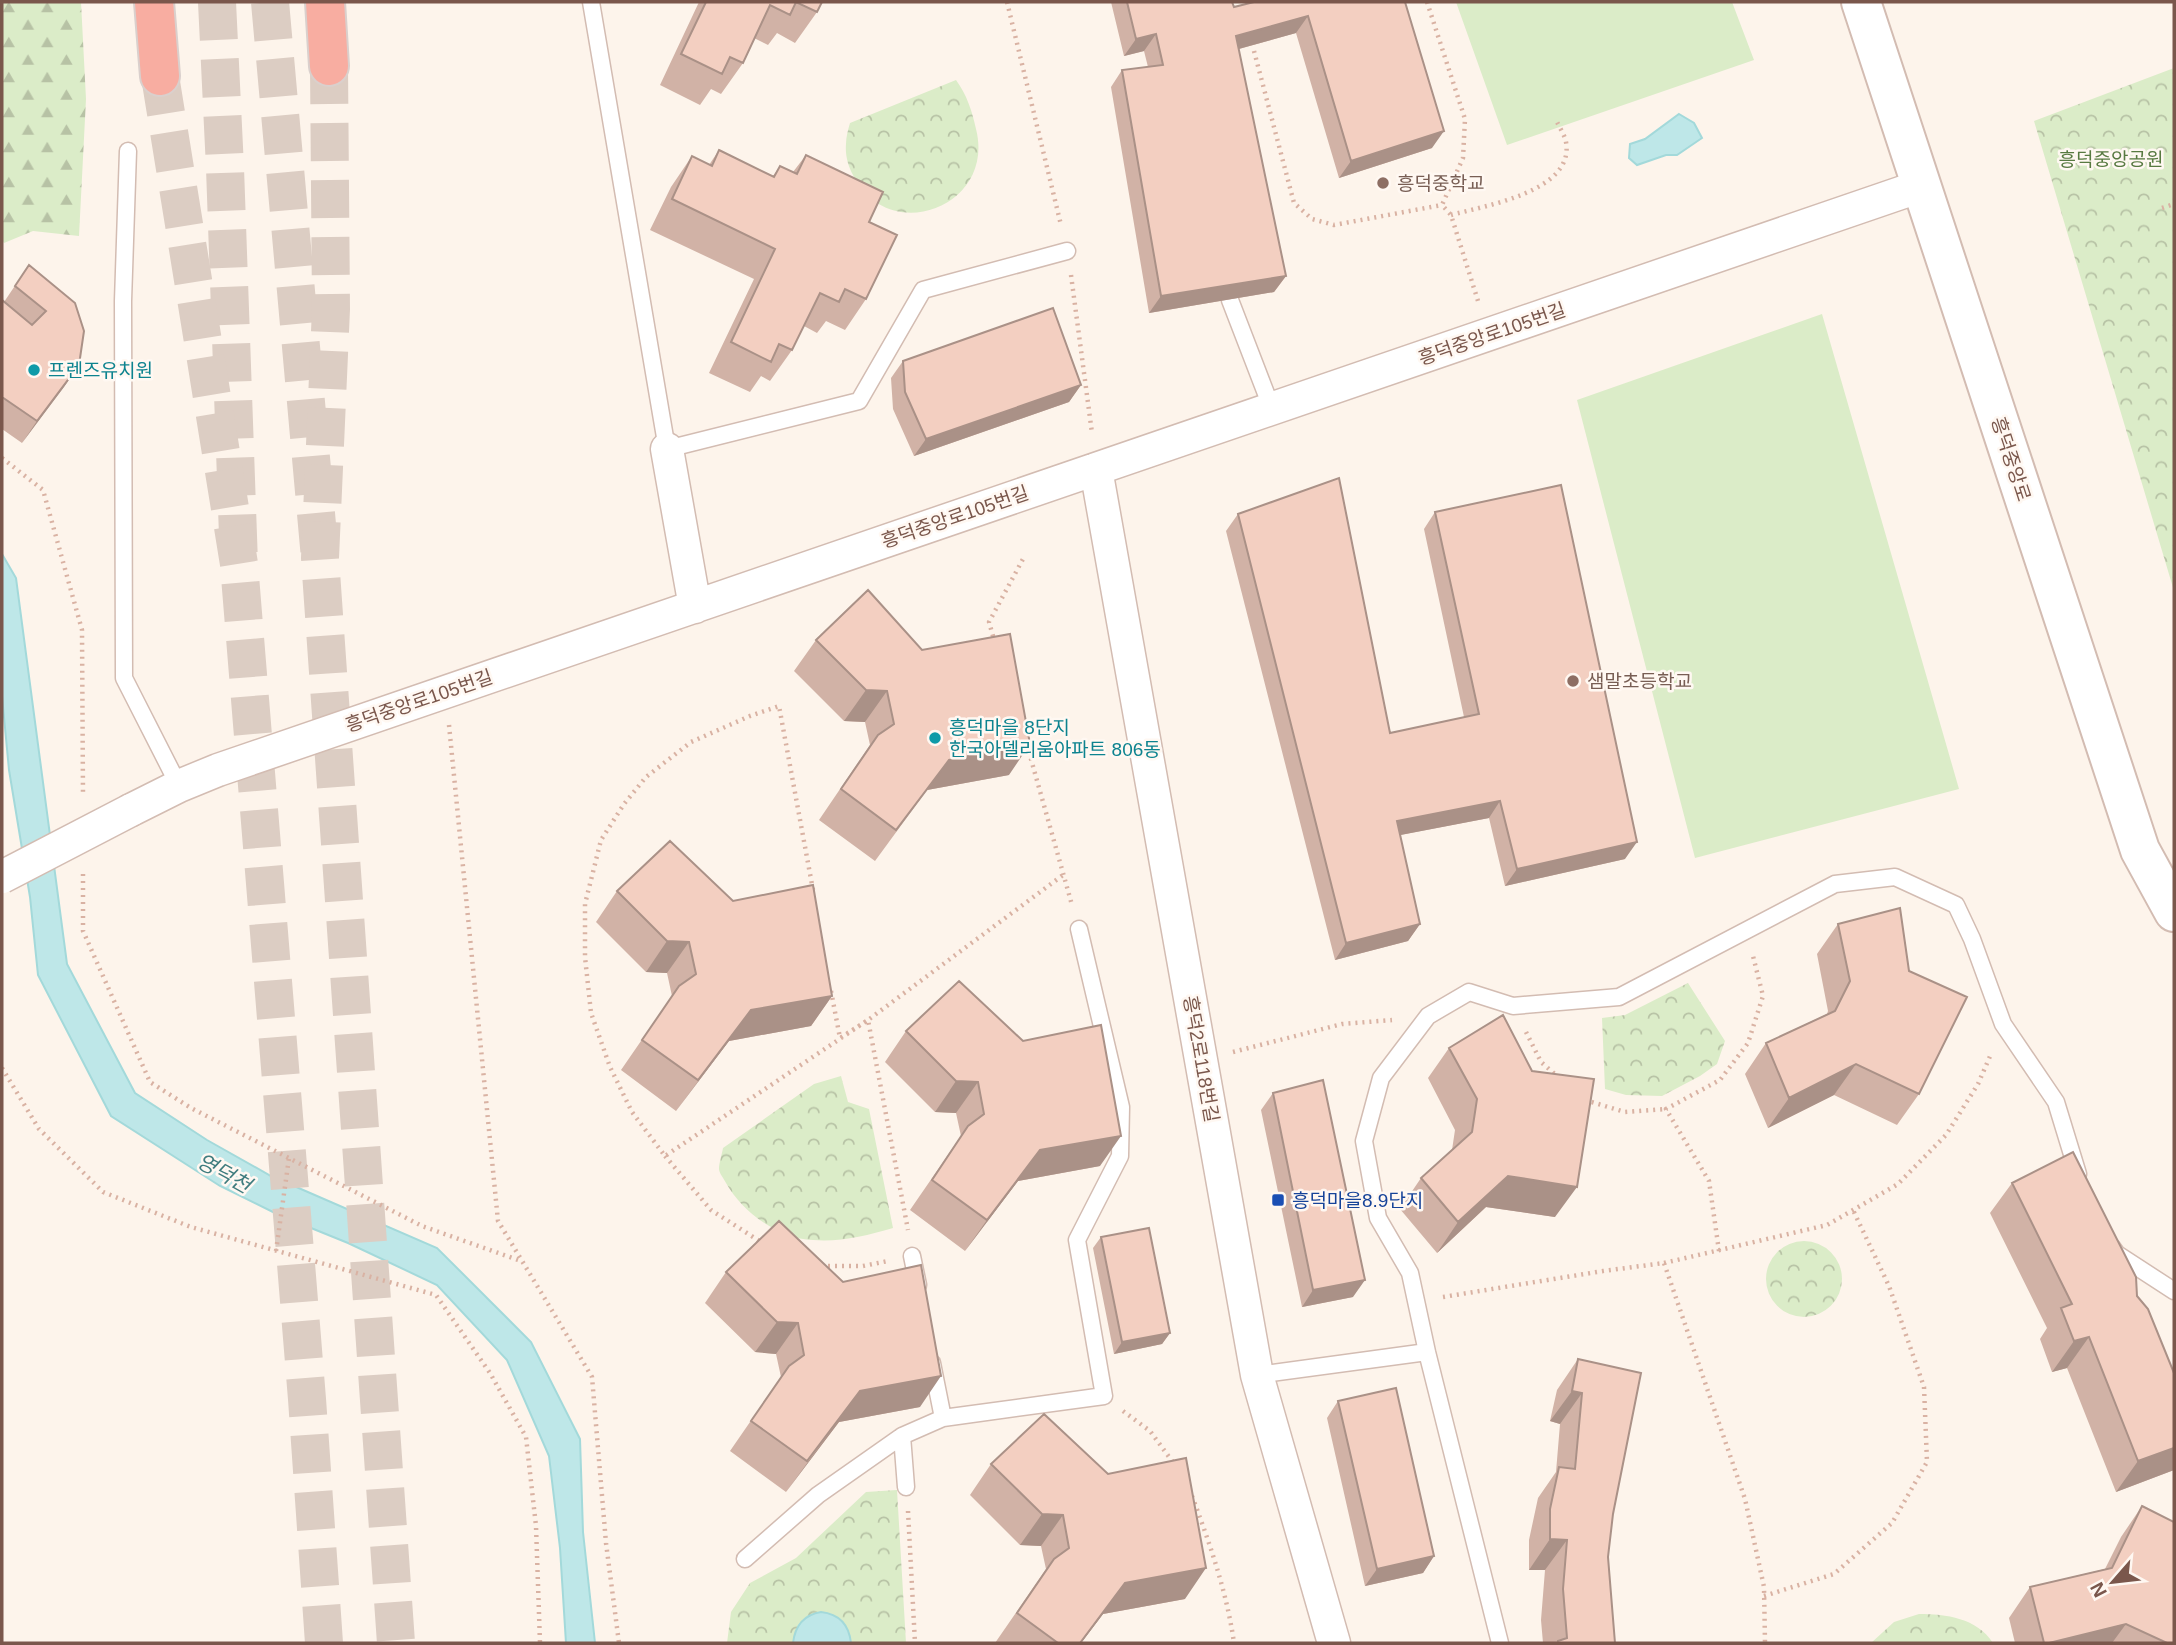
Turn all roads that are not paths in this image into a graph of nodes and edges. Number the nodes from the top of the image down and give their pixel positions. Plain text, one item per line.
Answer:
1 (154, 2) edge
2 (325, 2) edge
3 (591, 2) edge
4 (1861, 2) edge
5 (328, 66) tunnel mouth
6 (160, 76) tunnel mouth
7 (128, 150) dead end
8 (1921, 186) junction
9 (1067, 251) dead end
10 (1230, 300) edge
11 (1272, 409) junction
12 (667, 449) junction
13 (1096, 469) junction
14 (695, 607) junction
15 (179, 786) junction
16 (2, 877) edge
17 (2174, 912) edge
18 (1079, 929) road end
19 (2080, 1183) edge
20 (2102, 1232) edge
21 (912, 1256) road end
22 (2174, 1291) edge
23 (920, 1296) edge
24 (930, 1350) edge
25 (1427, 1352) junction
26 (1257, 1375) junction
27 (943, 1418) junction
28 (902, 1436) junction
29 (906, 1487) road end
30 (745, 1559) dead end
31 (1334, 1643) edge
32 (1500, 1643) edge

1 - 6 highway
2 - 5 highway
3 - 12 lane
4 - 8 street, 흥덕중앙로
7 - 15 lane
8 - 11 street, 흥덕중앙로105번길
8 - 17 street, 흥덕중앙로
9 - 12 lane
10 - 11 lane
11 - 13 street, 흥덕중앙로105번길
12 - 14 street
13 - 14 street, 흥덕중앙로105번길
13 - 26 street, 흥덕2로118번길
14 - 15 street, 흥덕중앙로105번길
15 - 16 street, 흥덕중앙로105번길, bridge
18 - 27 lane
19 - 25 lane
20 - 22 lane
21 - 23 lane
24 - 27 lane
25 - 26 lane
25 - 32 lane
26 - 31 street, 흥덕2로118번길
27 - 28 lane
28 - 29 lane
28 - 30 lane

